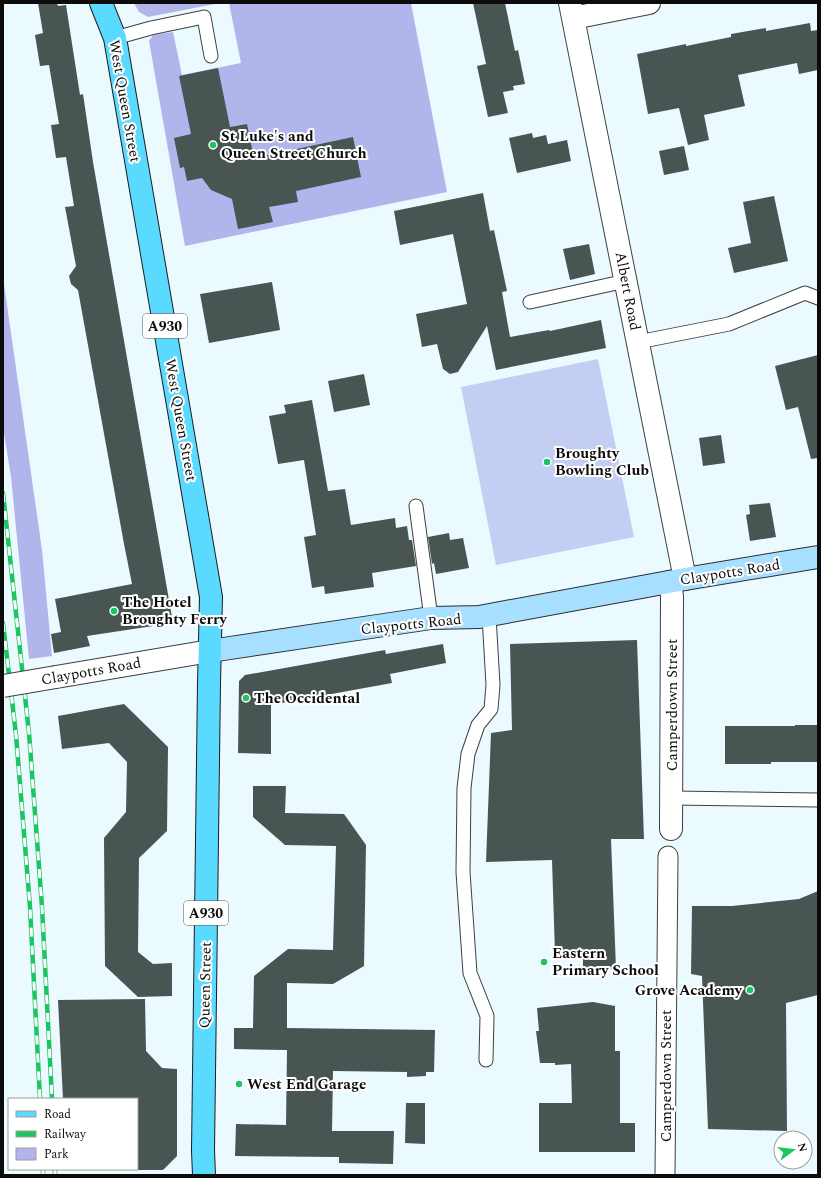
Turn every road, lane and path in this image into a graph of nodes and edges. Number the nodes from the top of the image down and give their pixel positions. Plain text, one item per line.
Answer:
1 (101, 3) edge
2 (650, 3) edge
3 (572, 11) edge
4 (115, 38) junction
5 (212, 56) dead end
6 (626, 281) junction
7 (818, 298) edge
8 (530, 302) dead end
9 (638, 342) junction
10 (416, 506) dead end
11 (818, 557) edge
12 (678, 580) junction
13 (489, 616) junction
14 (431, 618) junction
15 (210, 651) junction
16 (3, 686) edge
17 (672, 798) junction
18 (818, 800) edge
19 (671, 829) dead end
20 (668, 856) dead end
21 (486, 1060) dead end
22 (204, 1175) edge
23 (665, 1175) edge

1 - 4 main road, West Queen Street / A930
2 - 3 street
3 - 6 street, Albert Road
4 - 5 lane
4 - 15 main road, West Queen Street / A930
6 - 8 lane
6 - 9 street, Albert Road
7 - 9 lane
9 - 12 street, Albert Road
10 - 14 lane
11 - 12 main road, Claypotts Road
12 - 13 main road, Claypotts Road
12 - 17 street, Camperdown Street
13 - 14 main road, Claypotts Road
13 - 21 lane
14 - 15 main road, Claypotts Road
15 - 16 street, Claypotts Road, bridge
15 - 22 main road, Queen Street / A930
17 - 18 lane
17 - 19 street, Camperdown Street
20 - 23 street, Camperdown Street

